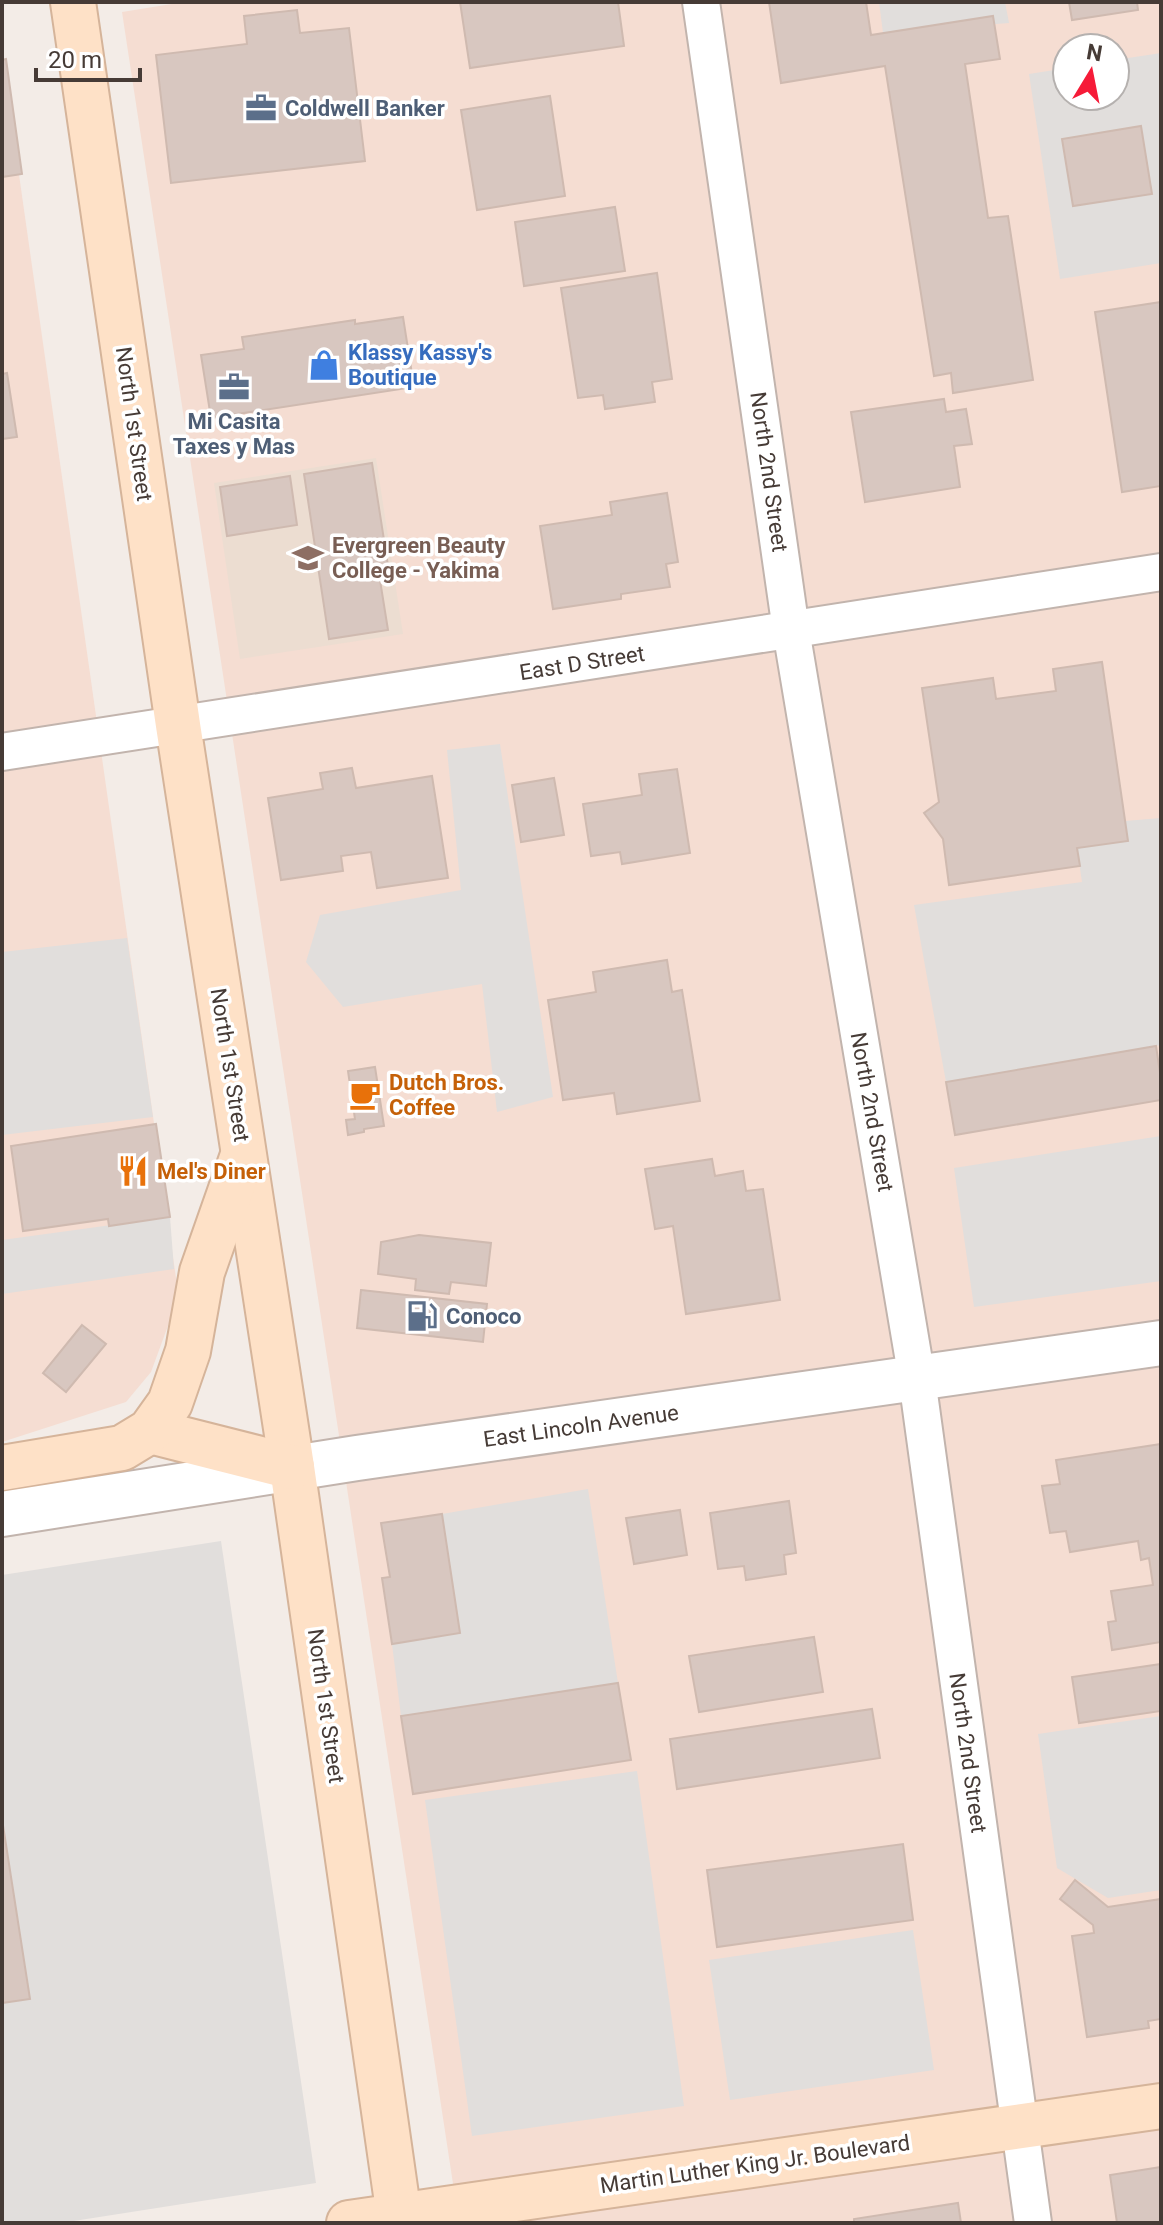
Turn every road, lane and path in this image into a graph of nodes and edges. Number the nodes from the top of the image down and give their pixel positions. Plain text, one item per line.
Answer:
1 (73, 2) edge
2 (701, 2) edge
3 (1161, 572) edge
4 (791, 630) junction
5 (178, 725) junction
6 (2, 752) edge
7 (244, 1152) junction
8 (1161, 1343) edge
9 (917, 1379) junction
10 (150, 1431) junction
11 (292, 1467) junction
12 (2, 1468) edge
13 (2, 1514) edge
14 (1161, 2106) edge
15 (1018, 2126) junction
16 (399, 2219) edge
17 (349, 2223) edge
18 (1033, 2223) edge

1 - 5 main road, North 1st Street
2 - 4 street, North 2nd Street
3 - 4 street, East D Street
4 - 5 street, East D Street
4 - 9 street, North 2nd Street
5 - 6 street, East D Street
5 - 7 main road, North 1st Street
7 - 10 main road
7 - 11 main road, North 1st Street
8 - 9 street, East Lincoln Avenue
9 - 11 street, East Lincoln Avenue
9 - 15 street, North 2nd Street
10 - 11 main road
10 - 12 main road
11 - 13 street, East Lincoln Avenue
11 - 16 main road, North 1st Street
14 - 15 main road, Martin Luther King Jr. Boulevard
15 - 16 main road, Martin Luther King Jr. Boulevard
15 - 18 street, North 2nd Street
16 - 17 main road, Martin Luther King Jr. Boulevard

